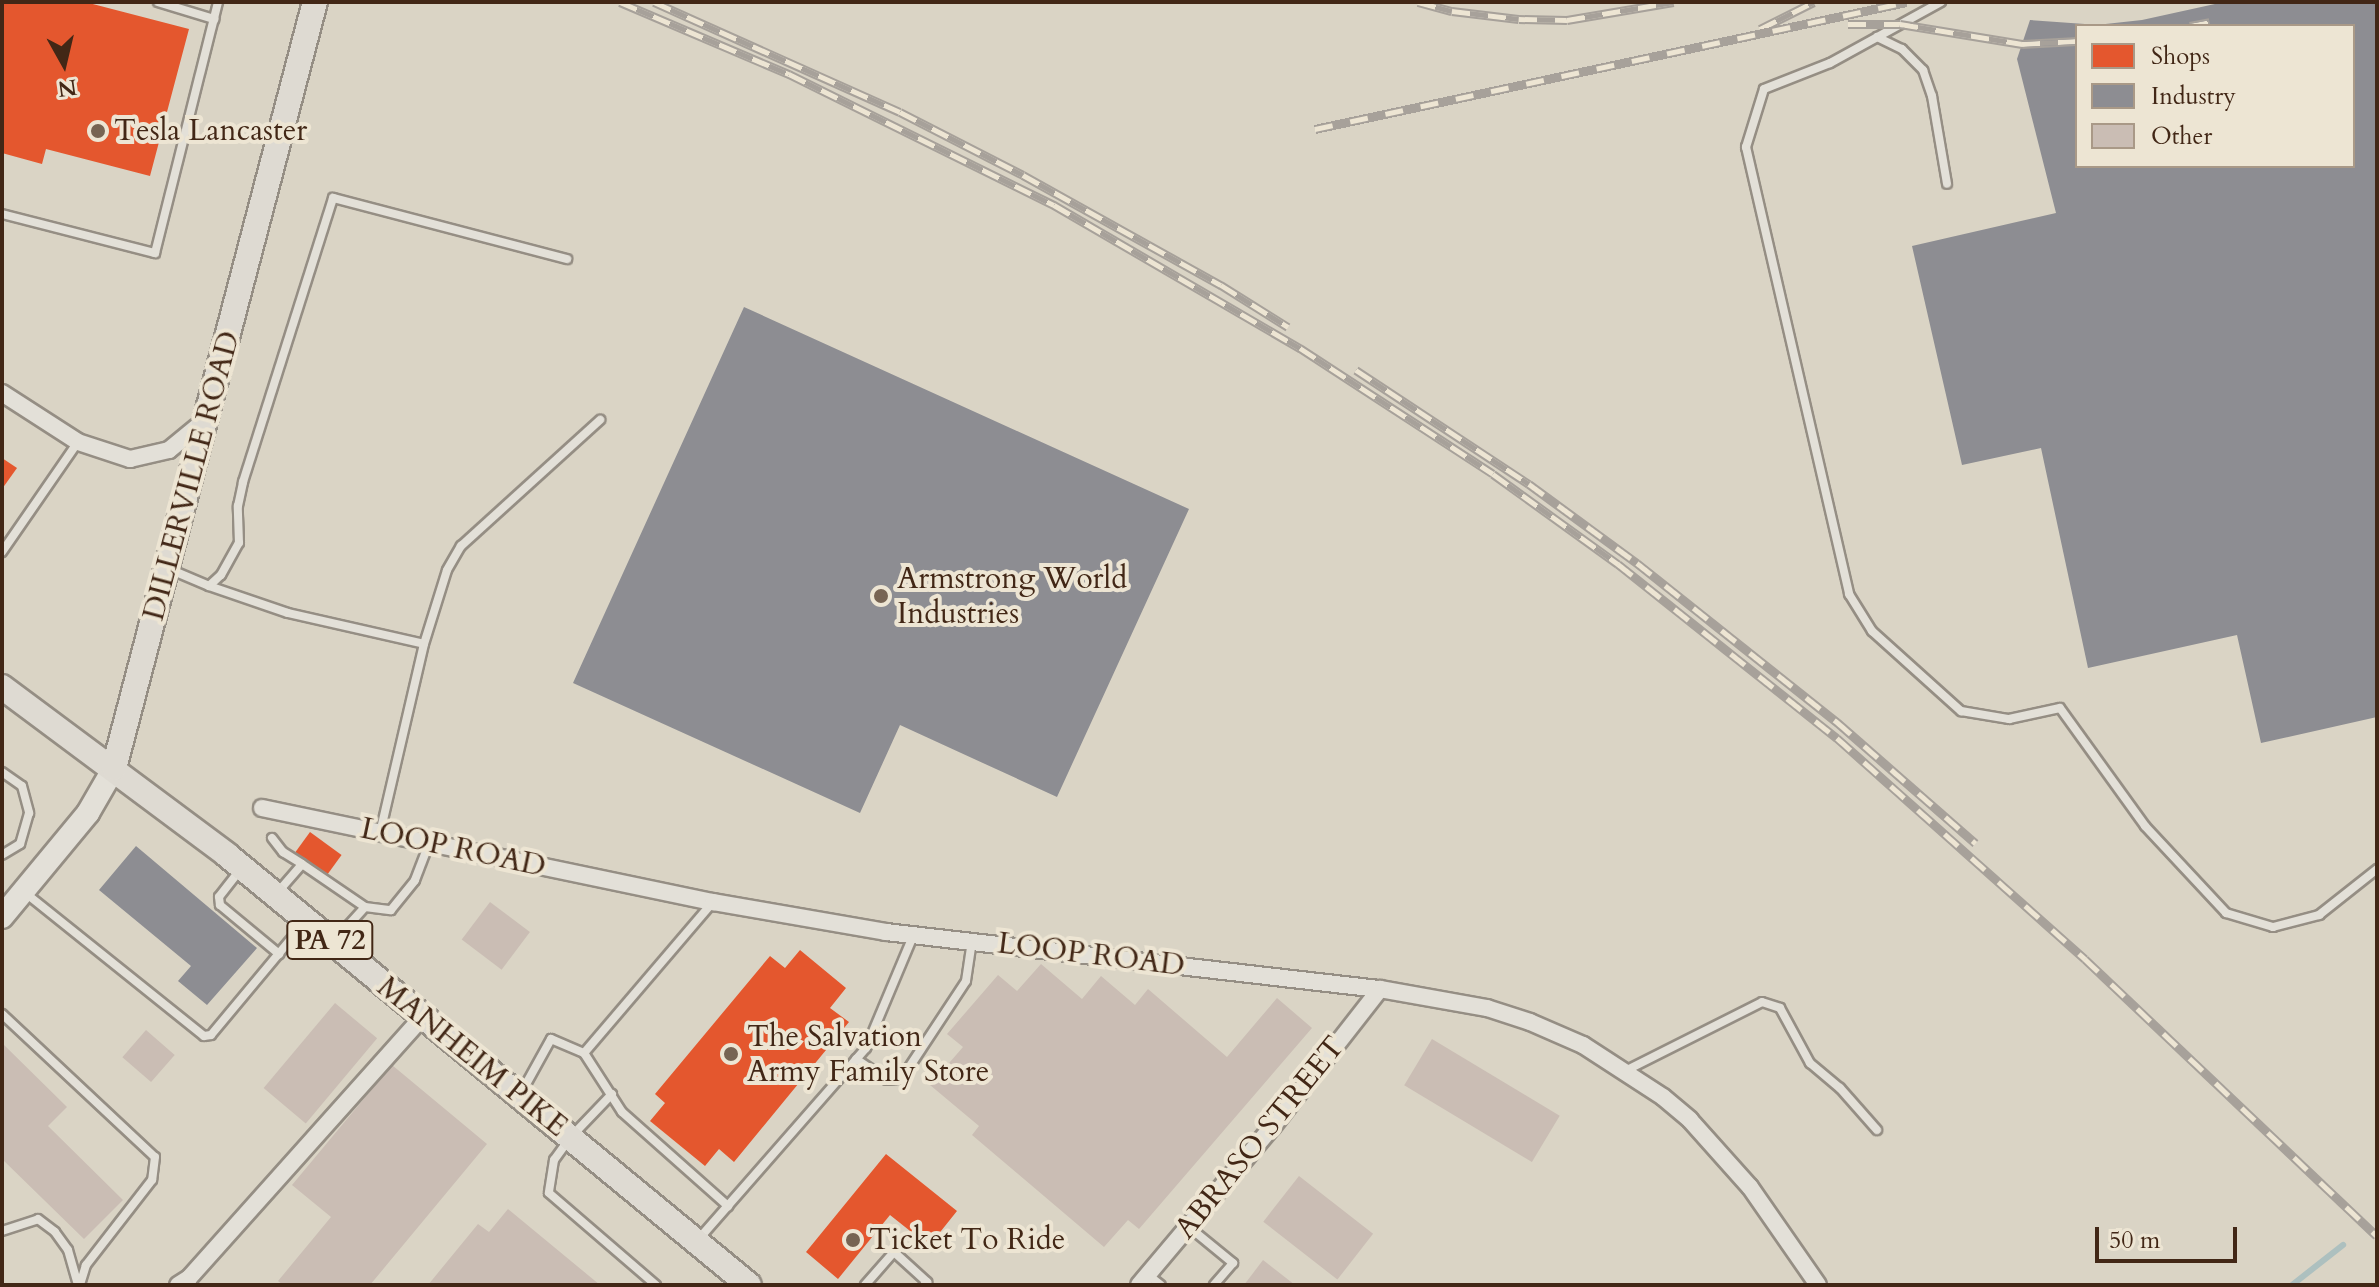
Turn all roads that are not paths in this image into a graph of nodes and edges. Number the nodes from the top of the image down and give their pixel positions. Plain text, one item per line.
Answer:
1 (158, 2) edge
2 (218, 2) edge
3 (315, 2) edge
4 (1941, 2) edge
5 (214, 19) junction
6 (1877, 37) junction
7 (1947, 184) dead end
8 (2, 214) edge
9 (567, 259) dead end
10 (2, 393) edge
11 (207, 418) junction
12 (600, 420) dead end
13 (78, 442) junction
14 (2, 552) edge
15 (168, 569) junction
16 (209, 586) junction
17 (424, 644) junction
18 (2, 687) edge
19 (114, 768) junction
20 (2, 772) edge
21 (262, 808) dead end
22 (380, 833) junction
23 (272, 838) dead end
24 (429, 843) junction
25 (2, 855) edge
26 (302, 864) junction
27 (242, 867) junction
28 (2377, 869) edge
29 (23, 891) junction
30 (275, 895) junction
31 (713, 902) junction
32 (365, 907) junction
33 (2, 917) edge
34 (307, 921) junction
35 (914, 935) junction
36 (972, 941) junction
37 (333, 942) junction
38 (279, 954) junction
39 (1380, 989) junction
40 (2, 1014) edge
41 (423, 1016) junction
42 (584, 1053) junction
43 (856, 1059) junction
44 (1625, 1071) junction
45 (612, 1094) junction
46 (520, 1096) junction
47 (1877, 1130) dead end
48 (570, 1138) junction
49 (728, 1206) junction
50 (1189, 1227) junction
51 (2, 1231) edge
52 (696, 1242) junction
53 (1149, 1281) edge
54 (79, 1285) edge
55 (178, 1285) edge
56 (656, 1285) edge
57 (749, 1285) edge
58 (865, 1285) edge
59 (924, 1285) edge
60 (1214, 1285) edge
61 (1818, 1285) edge

1 - 5 lane
2 - 5 lane
3 - 11 main road, DILLERVILLE ROAD
4 - 6 lane
5 - 8 lane
6 - 7 lane
6 - 28 lane
9 - 16 lane
10 - 13 street
11 - 13 street
11 - 15 main road, DILLERVILLE ROAD
12 - 17 lane
13 - 14 lane
15 - 16 lane
15 - 19 main road, DILLERVILLE ROAD
16 - 17 lane
17 - 22 lane
18 - 19 main road, MANHEIM PIKE / PA 72
19 - 27 main road, MANHEIM PIKE / PA 72
19 - 29 main road, DILLERVILLE ROAD
20 - 25 lane
21 - 22 street, LOOP ROAD
22 - 24 street, LOOP ROAD
23 - 26 lane
24 - 31 street, LOOP ROAD
24 - 32 lane
26 - 30 lane
26 - 32 lane
27 - 30 main road, MANHEIM PIKE / PA 72
27 - 38 lane
29 - 33 main road, DILLERVILLE ROAD
29 - 38 lane
30 - 34 main road, MANHEIM PIKE / PA 72
31 - 35 street, LOOP ROAD
31 - 42 lane
32 - 37 lane
34 - 37 main road, MANHEIM PIKE / PA 72
34 - 38 lane
35 - 36 street, LOOP ROAD
35 - 43 lane
36 - 39 street, LOOP ROAD
36 - 43 lane
37 - 41 main road, MANHEIM PIKE / PA 72
39 - 44 street, LOOP ROAD
39 - 50 street, ABRASO STREET
40 - 54 lane
41 - 46 main road, MANHEIM PIKE / PA 72
41 - 55 street
42 - 45 lane
42 - 46 lane
43 - 49 lane
44 - 47 lane
44 - 61 street, LOOP ROAD
45 - 48 lane
45 - 49 lane
46 - 48 main road, MANHEIM PIKE / PA 72
48 - 52 main road, MANHEIM PIKE / PA 72
48 - 56 lane
49 - 52 lane
50 - 53 street, ABRASO STREET
50 - 60 lane
51 - 54 lane
52 - 57 main road, MANHEIM PIKE / PA 72
58 - 59 lane

